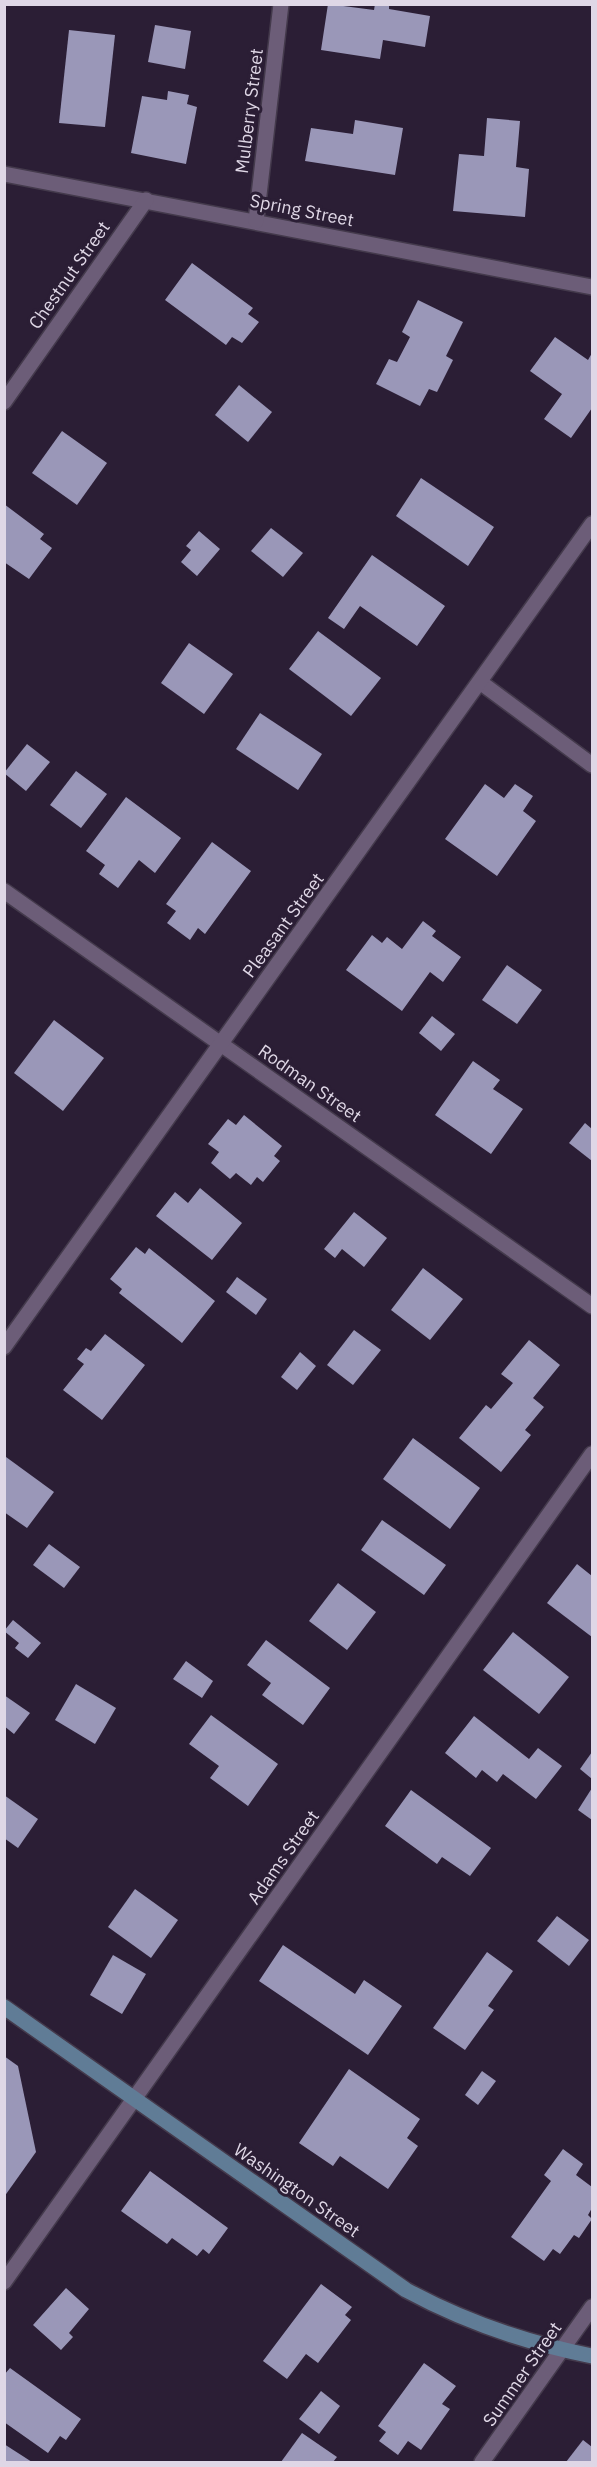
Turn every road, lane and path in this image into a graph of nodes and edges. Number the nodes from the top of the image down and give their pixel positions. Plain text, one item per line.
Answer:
1 (281, 4) edge
2 (4, 174) edge
3 (146, 200) junction
4 (256, 221) junction
5 (592, 287) edge
6 (4, 402) edge
7 (592, 524) edge
8 (480, 682) junction
9 (592, 765) edge
10 (4, 891) edge
11 (221, 1045) junction
12 (592, 1306) edge
13 (4, 1347) edge
14 (592, 1454) edge
15 (4, 2007) edge
16 (135, 2100) junction
17 (4, 2282) edge
18 (592, 2307) edge
19 (563, 2350) junction
20 (592, 2356) edge
21 (482, 2463) edge

1 - 4 street, Mulberry Street
2 - 3 street, Spring Street
3 - 4 street, Spring Street
3 - 6 street, Chestnut Street
4 - 5 street, Spring Street
7 - 8 street, Pleasant Street
8 - 9 street
8 - 11 street, Pleasant Street
10 - 11 street, Rodman Street
11 - 12 street, Rodman Street
11 - 13 street, Pleasant Street
14 - 16 street, Adams Street
15 - 16 main road, Washington Street
16 - 17 street, Adams Street
16 - 19 main road, Washington Street
18 - 19 street, Summer Street
19 - 20 main road, Washington Street
19 - 21 street, Summer Street

